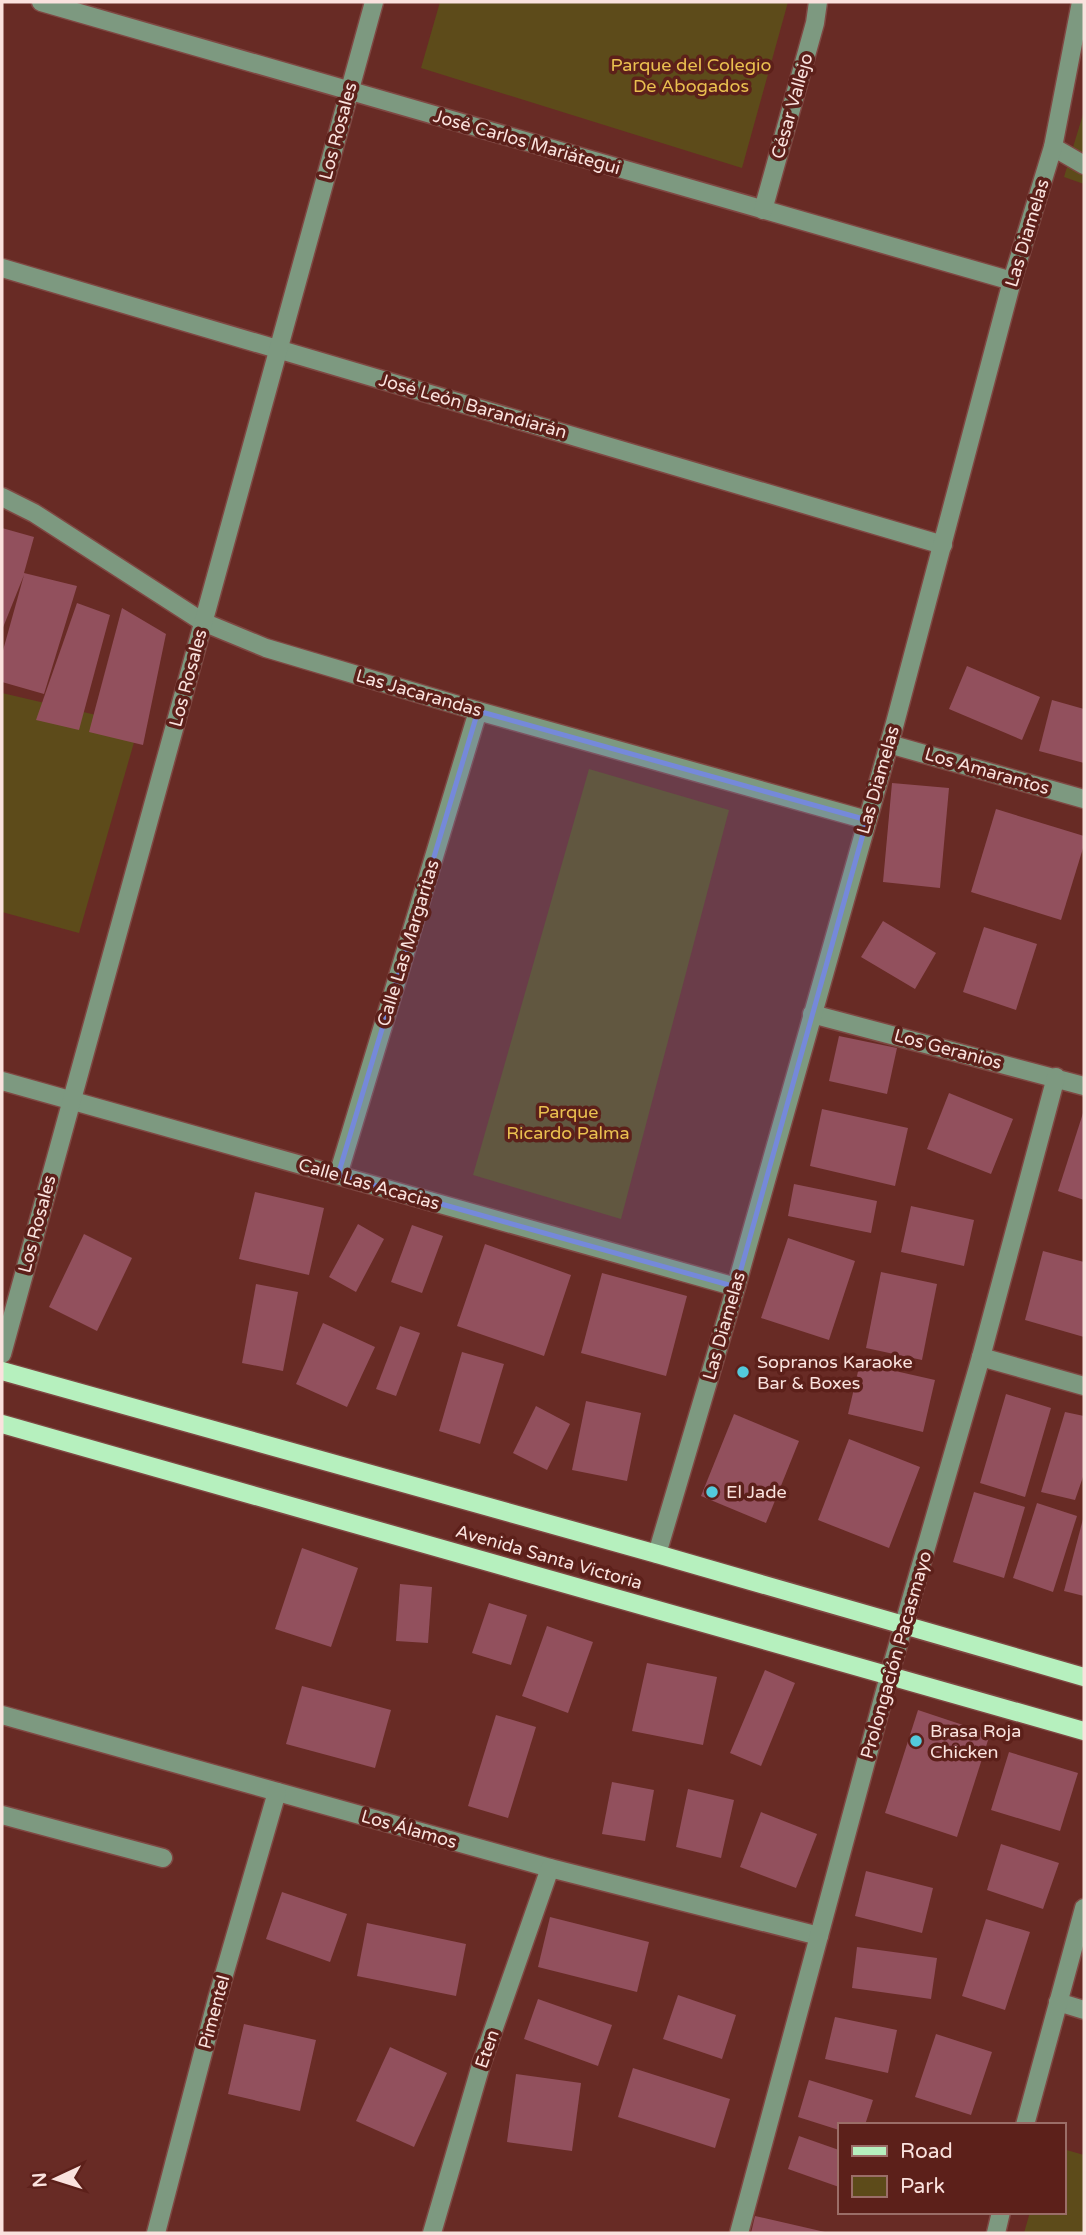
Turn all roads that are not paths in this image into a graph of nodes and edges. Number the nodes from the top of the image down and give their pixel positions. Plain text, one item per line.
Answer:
1 (41, 2) edge
2 (374, 2) edge
3 (818, 2) edge
4 (1082, 2) edge
5 (350, 91) junction
6 (1053, 147) junction
7 (1084, 165) edge
8 (763, 209) junction
9 (2, 268) edge
10 (1012, 281) junction
11 (279, 349) junction
12 (2, 497) edge
13 (943, 545) junction
14 (203, 622) junction
15 (478, 710) junction
16 (890, 744) junction
17 (1084, 799) edge
18 (867, 820) junction
19 (813, 1014) junction
20 (1056, 1077) junction
21 (2, 1081) edge
22 (1084, 1086) edge
23 (71, 1100) junction
24 (338, 1175) junction
25 (736, 1287) junction
26 (2, 1354) edge
27 (981, 1357) junction
28 (2, 1371) edge
29 (1084, 1386) edge
30 (2, 1424) edge
31 (657, 1554) junction
32 (904, 1626) junction
33 (889, 1676) junction
34 (1084, 1677) edge
35 (2, 1715) edge
36 (1084, 1731) edge
37 (277, 1792) junction
38 (2, 1815) edge
39 (163, 1858) dead end
40 (550, 1868) junction
41 (1084, 1908) edge
42 (819, 1936) junction
43 (1058, 2002) junction
44 (1084, 2010) edge
45 (1026, 2123) edge
46 (1001, 2214) edge
47 (156, 2233) edge
48 (432, 2233) edge
49 (739, 2233) edge
50 (996, 2233) edge

1 - 5 street, José Carlos Mariátegui
2 - 5 street, Los Rosales
3 - 8 street, César Vallejo
4 - 6 street, Las Diamelas
5 - 8 street, José Carlos Mariátegui
5 - 11 street, Los Rosales
6 - 7 street
6 - 10 street, Las Diamelas
8 - 10 street, José Carlos Mariátegui
9 - 11 street, José León Barandiarán
10 - 13 street, Las Diamelas
11 - 13 street, José León Barandiarán
11 - 14 street, Los Rosales
12 - 14 street, Las Jacarandas
13 - 16 street, Las Diamelas
14 - 15 street, Las Jacarandas
14 - 23 street, Los Rosales
15 - 18 street, Las Jacarandas
15 - 24 street, Calle Las Margaritas
16 - 17 street, Los Amarantos
16 - 18 street, Las Diamelas
18 - 19 street, Las Diamelas
19 - 20 street, Los Geranios
19 - 25 street, Las Diamelas
20 - 22 street, Los Geranios
20 - 27 street, Prolongación Pacasmayo
21 - 23 street, Calle Las Acacias
23 - 24 street, Calle Las Acacias
23 - 26 street, Los Rosales
24 - 25 street, Calle Las Acacias
25 - 31 street, Las Diamelas
27 - 29 street
27 - 32 street, Prolongación Pacasmayo
28 - 31 main road, Avenida Santa Victoria
30 - 33 main road, Avenida Santa Victoria
31 - 32 main road, Avenida Santa Victoria
32 - 33 street, Prolongación Pacasmayo
32 - 34 main road, Avenida Santa Victoria
33 - 36 main road, Avenida Santa Victoria
33 - 42 street, Prolongación Pacasmayo
35 - 37 street, Los Álamos
37 - 40 street, Los Álamos
37 - 47 street, Pimentel
38 - 39 street
40 - 42 street, Los Álamos
40 - 48 street, Eten
41 - 43 street
42 - 49 street, Prolongación Pacasmayo
43 - 44 street
43 - 45 street
46 - 50 street

